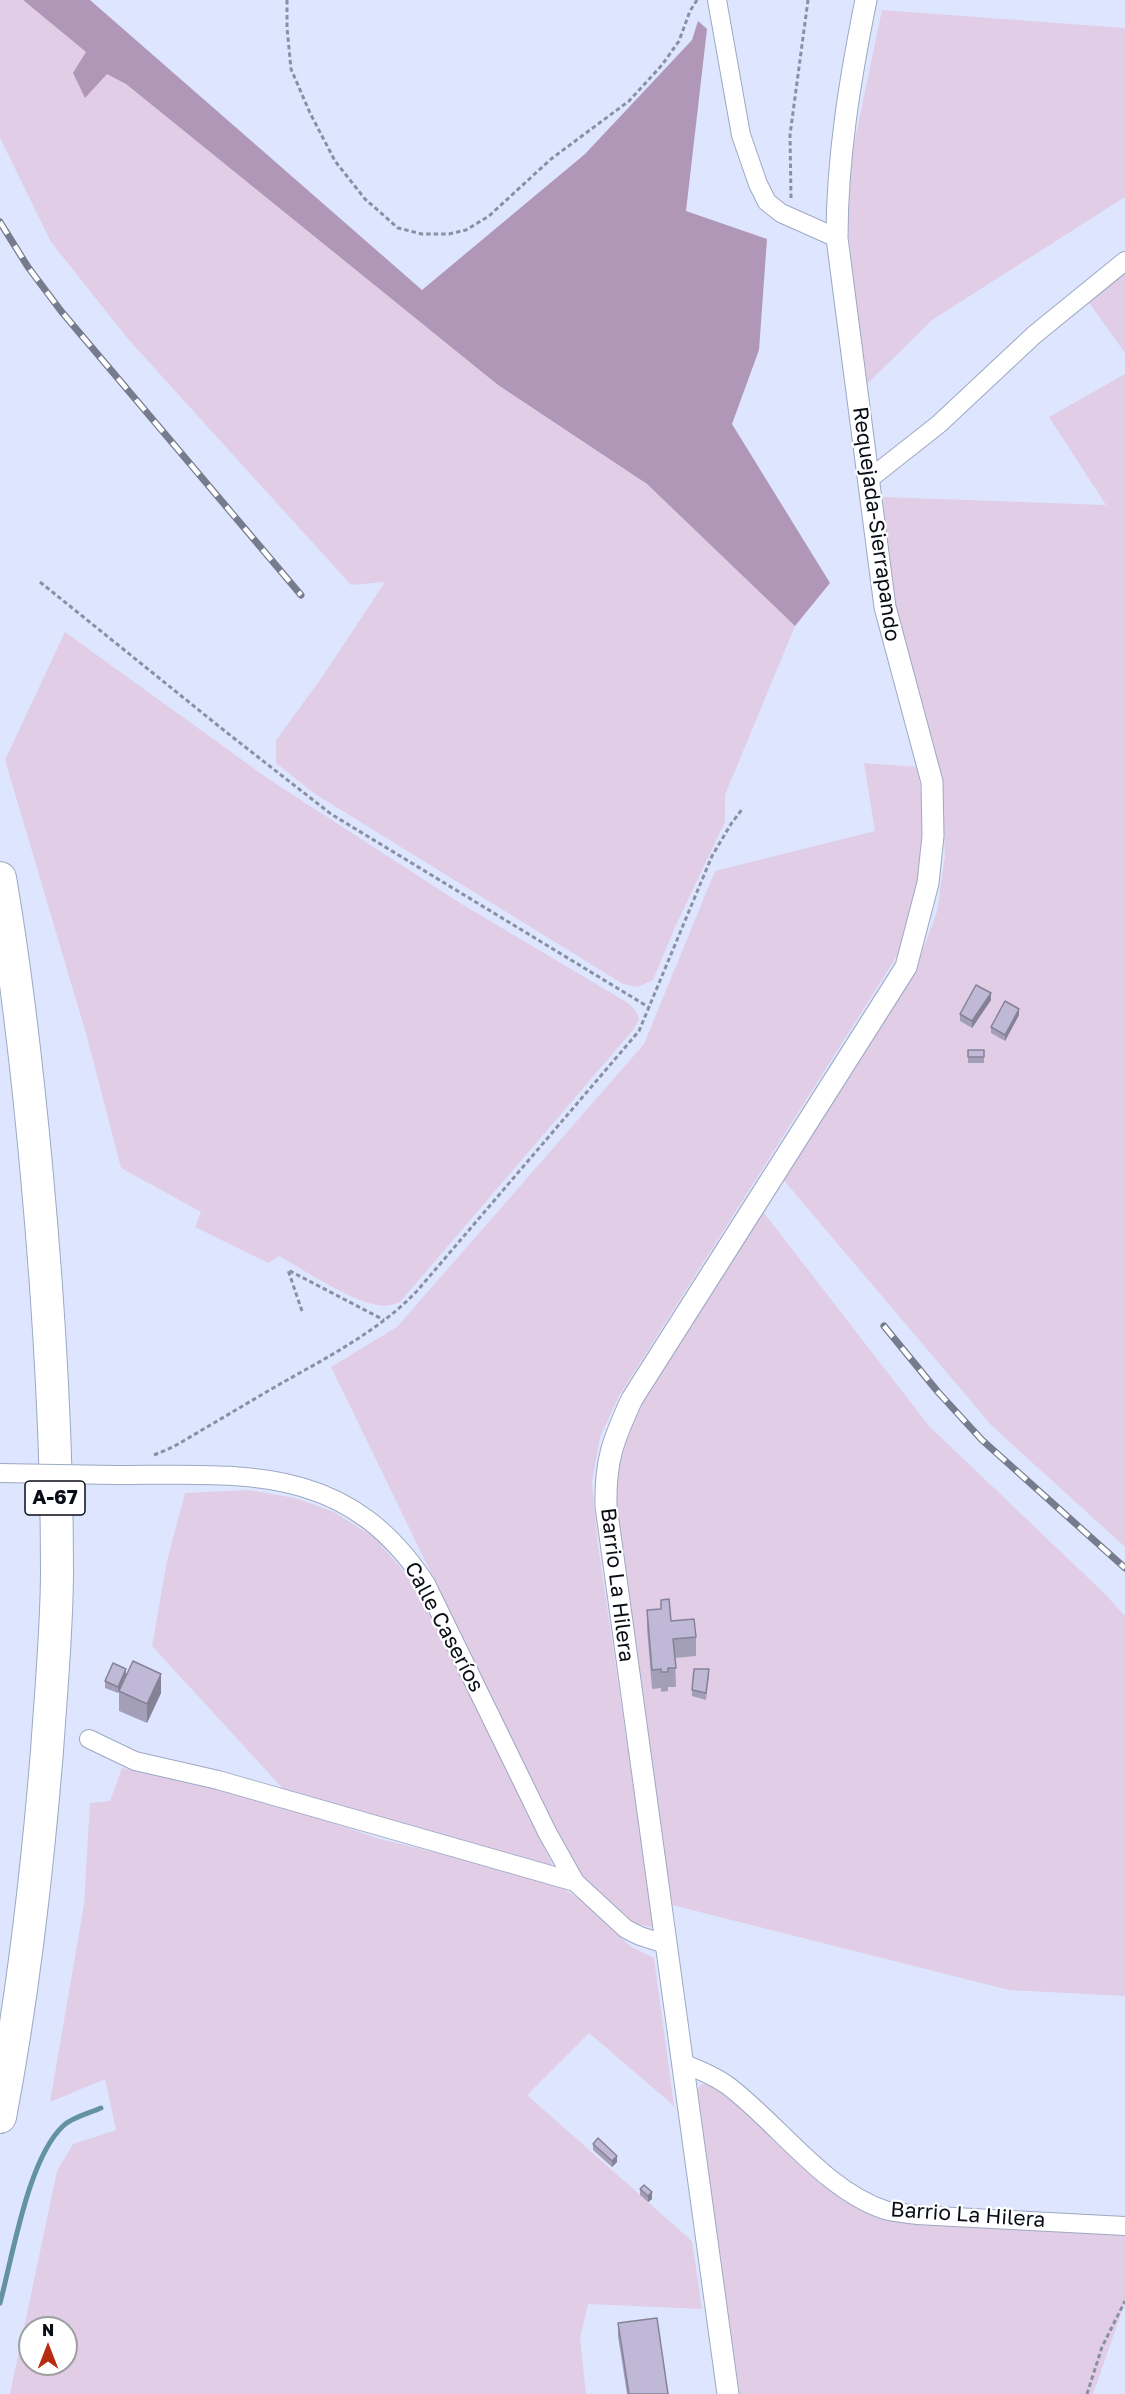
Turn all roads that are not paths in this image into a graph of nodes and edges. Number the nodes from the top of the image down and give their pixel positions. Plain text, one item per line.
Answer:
1 (717, 0) edge
2 (866, 0) edge
3 (837, 238) junction
4 (1125, 261) edge
5 (868, 480) junction
6 (0, 878) edge
7 (787, 1153) joint
8 (0, 1473) edge
9 (89, 1739) dead end
10 (575, 1882) junction
11 (665, 1944) junction
12 (682, 2063) junction
13 (0, 2117) edge
14 (1125, 2226) edge
15 (728, 2394) edge

1 - 3 street
2 - 3 street, Requejada-Sierrapando
3 - 5 street, Requejada-Sierrapando
4 - 5 street
5 - 7 street, Requejada-Sierrapando
6 - 13 highway, A-67
7 - 11 street, Barrio La Hilera
8 - 10 street, Calle Caseríos, bridge
9 - 10 street, Calle Caseríos
10 - 11 street, Calle Caseríos
11 - 12 street, Barrio La Hilera
12 - 14 street, Barrio La Hilera
12 - 15 street, Barrio La Hilera

